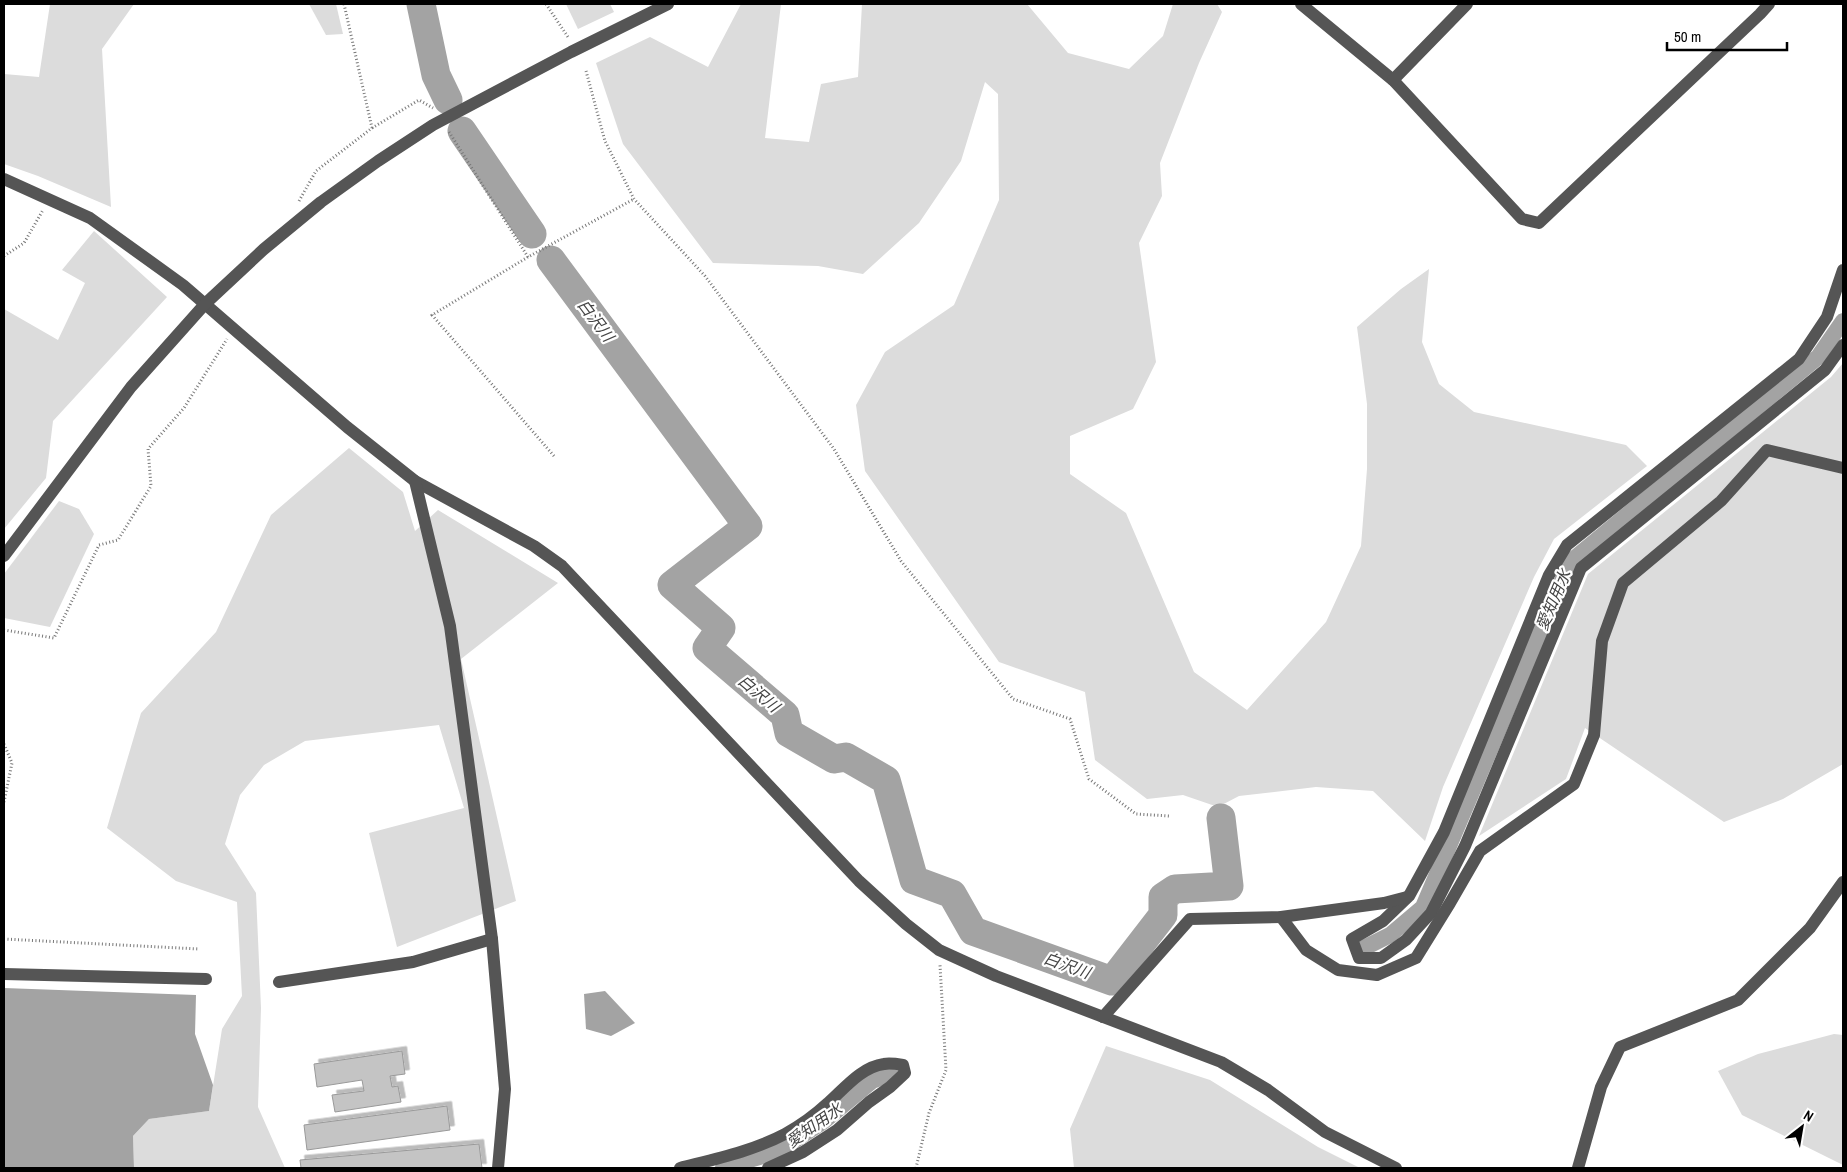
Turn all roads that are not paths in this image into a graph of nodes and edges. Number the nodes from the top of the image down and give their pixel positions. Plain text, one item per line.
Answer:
1 (668, 4) edge
2 (1301, 4) edge
3 (1467, 4) edge
4 (1769, 4) edge
5 (1393, 80) junction
6 (4, 179) edge
7 (1843, 270) edge
8 (1843, 288) edge
9 (205, 304) junction
10 (1827, 317) junction
11 (1843, 345) edge
12 (1843, 468) edge
13 (415, 481) junction
14 (4, 556) edge
15 (1843, 882) edge
16 (1409, 896) junction
17 (1281, 917) junction
18 (492, 939) junction
19 (4, 974) edge
20 (206, 979) dead end
21 (279, 982) dead end
22 (1103, 1017) junction
23 (498, 1168) edge
24 (680, 1168) edge
25 (768, 1168) edge
26 (1396, 1168) edge
27 (1578, 1168) edge

1 - 9 street
2 - 5 street
3 - 5 street
4 - 5 street
6 - 9 street
7 - 10 street
8 - 10 street
9 - 13 street
9 - 14 street
10 - 16 street
11 - 16 street
12 - 17 street
13 - 18 street
13 - 22 street
15 - 27 street
16 - 17 street
17 - 22 street
18 - 21 street
18 - 23 street
19 - 20 street
22 - 26 street
24 - 25 street

